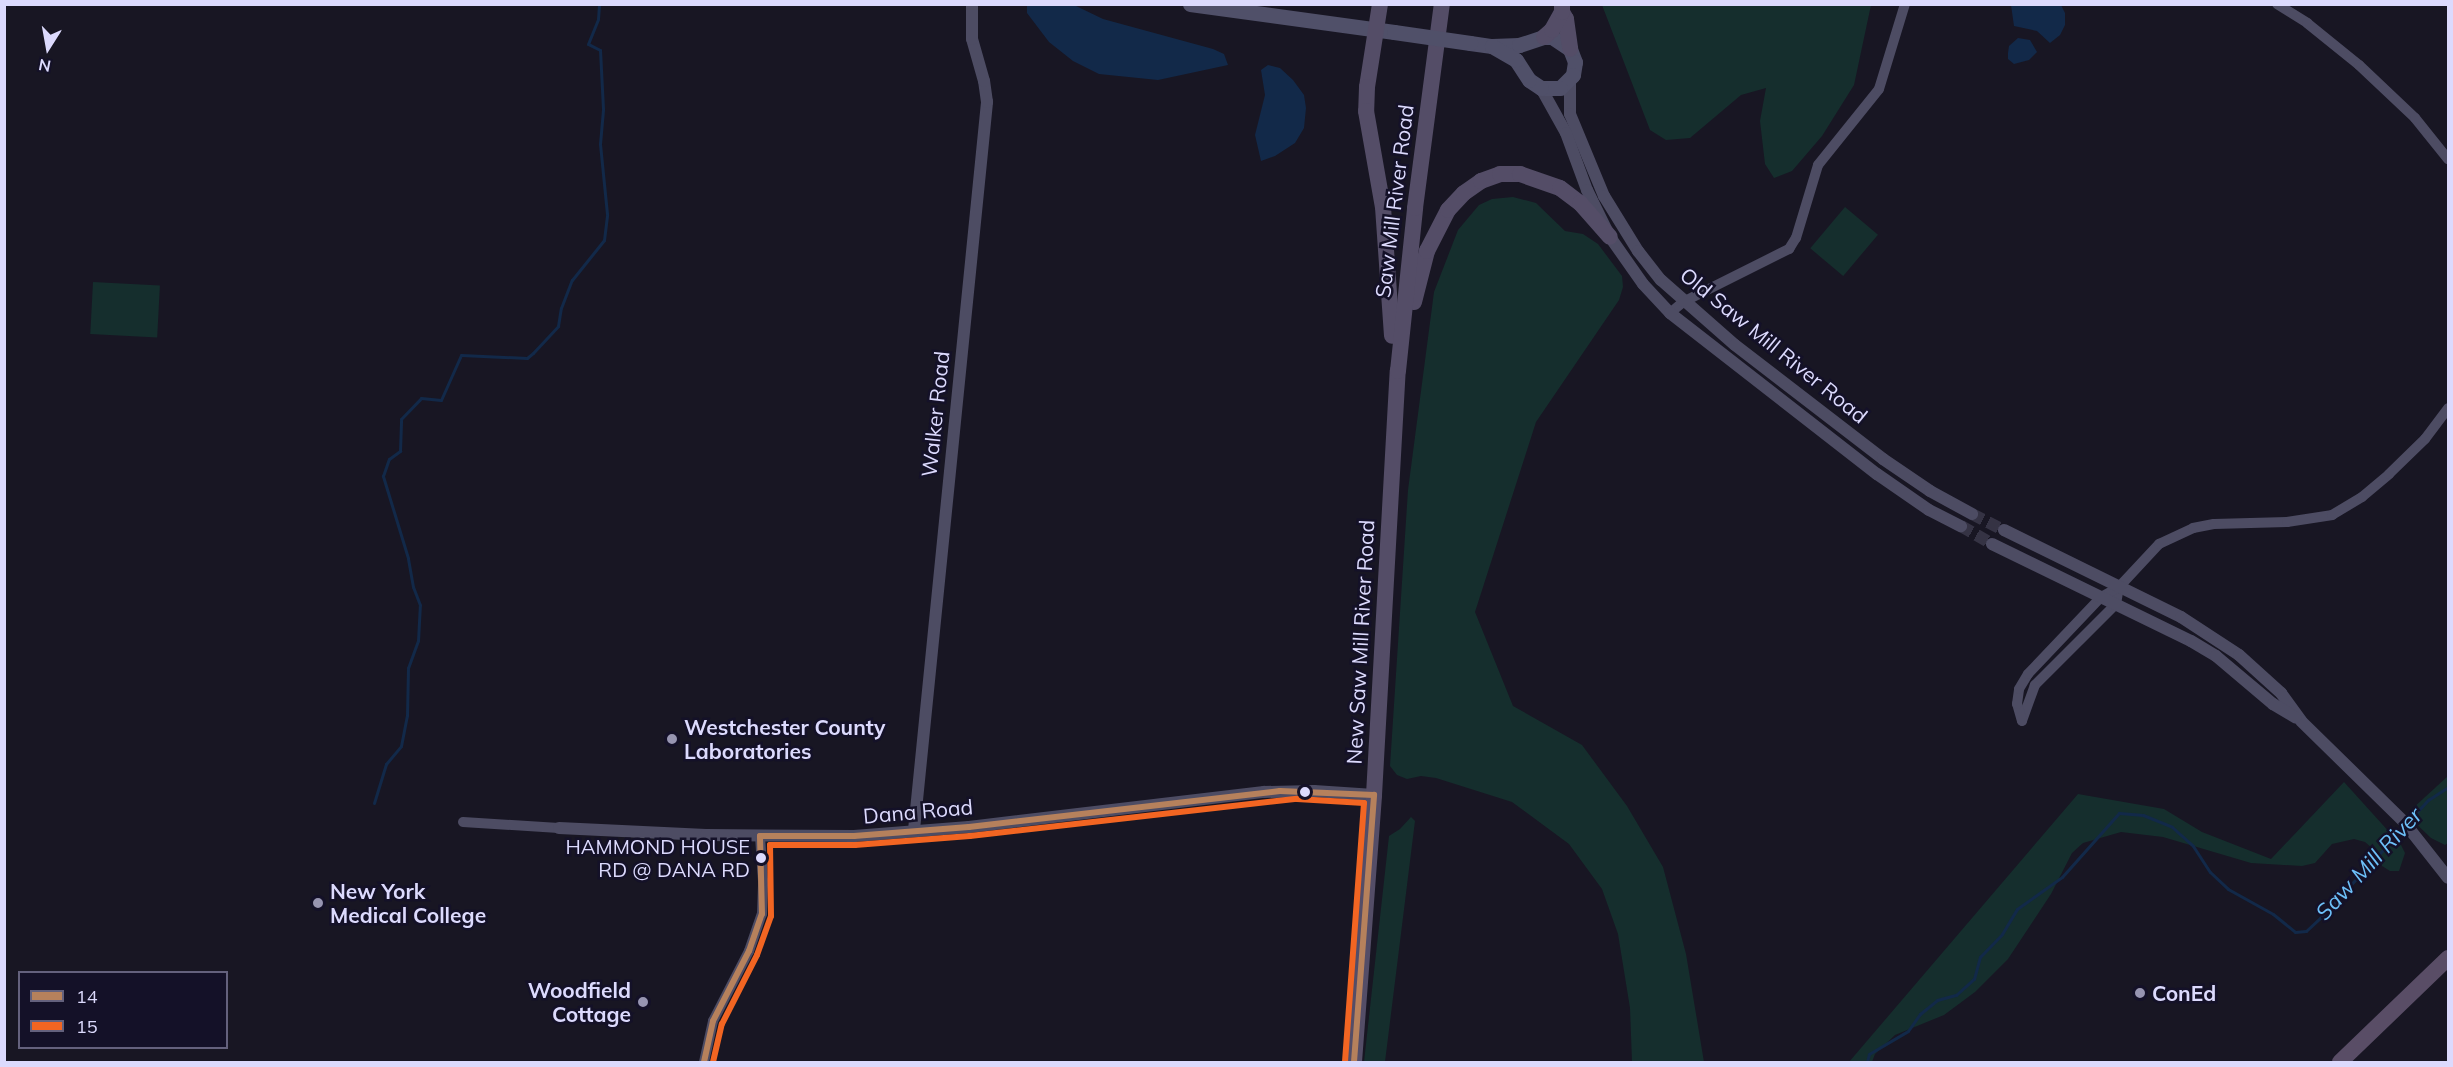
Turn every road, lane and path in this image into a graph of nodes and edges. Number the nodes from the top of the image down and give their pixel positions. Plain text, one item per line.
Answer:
1 (972, 4) edge
2 (1190, 4) edge
3 (1380, 4) edge
4 (1442, 4) edge
5 (1905, 4) edge
6 (2277, 4) edge
7 (1562, 8) edge
8 (1250, 9) edge
9 (1376, 29) junction
10 (1537, 39) junction
11 (1492, 46) junction
12 (1570, 49) junction
13 (1524, 69) junction
14 (1570, 81) junction
15 (1541, 88) junction
16 (2448, 159) edge
17 (1610, 237) junction
18 (1683, 302) junction
19 (1670, 313) junction
20 (1395, 403) junction
21 (2448, 408) edge
22 (1972, 514) tunnel mouth
23 (1961, 526) tunnel mouth
24 (2004, 530) tunnel mouth
25 (1992, 544) tunnel mouth
26 (2119, 587) junction
27 (2101, 597) junction
28 (2116, 604) junction
29 (2301, 721) junction
30 (1374, 795) junction
31 (463, 822) dead end
32 (559, 828) joint
33 (914, 830) junction
34 (760, 836) junction
35 (2448, 878) edge
36 (2448, 958) edge
37 (704, 1062) edge
38 (1353, 1062) edge
39 (2340, 1062) edge

1 - 33 street, Walker Road
2 - 8 main road
3 - 9 main road
4 - 20 main road, Saw Mill River Road
5 - 18 street
6 - 16 street
7 - 10 main road
7 - 12 main road
8 - 9 main road
9 - 11 main road, bridge
9 - 20 main road
10 - 11 main road
10 - 12 main road
10 - 13 main road
11 - 13 main road, Old Saw Mill River Road
12 - 14 main road, Old Saw Mill River Road
13 - 15 main road, Old Saw Mill River Road
14 - 15 main road
14 - 18 street, Old Saw Mill River Road
15 - 17 street, Old Saw Mill River Road
17 - 19 street, Old Saw Mill River Road
17 - 20 main road
18 - 19 street
18 - 22 street, Old Saw Mill River Road
19 - 23 street, Old Saw Mill River Road
20 - 30 main road, New Saw Mill River Road
21 - 26 street
24 - 26 street
25 - 27 street
26 - 27 street
26 - 28 street
26 - 29 street
27 - 28 street
27 - 28 street
28 - 29 street
29 - 35 street
30 - 33 street, Dana Road
30 - 38 main road, New Saw Mill River Road
31 - 32 street, Dana Road
32 - 34 street, Dana Road
33 - 34 street, Dana Road
34 - 37 street
36 - 39 highway

